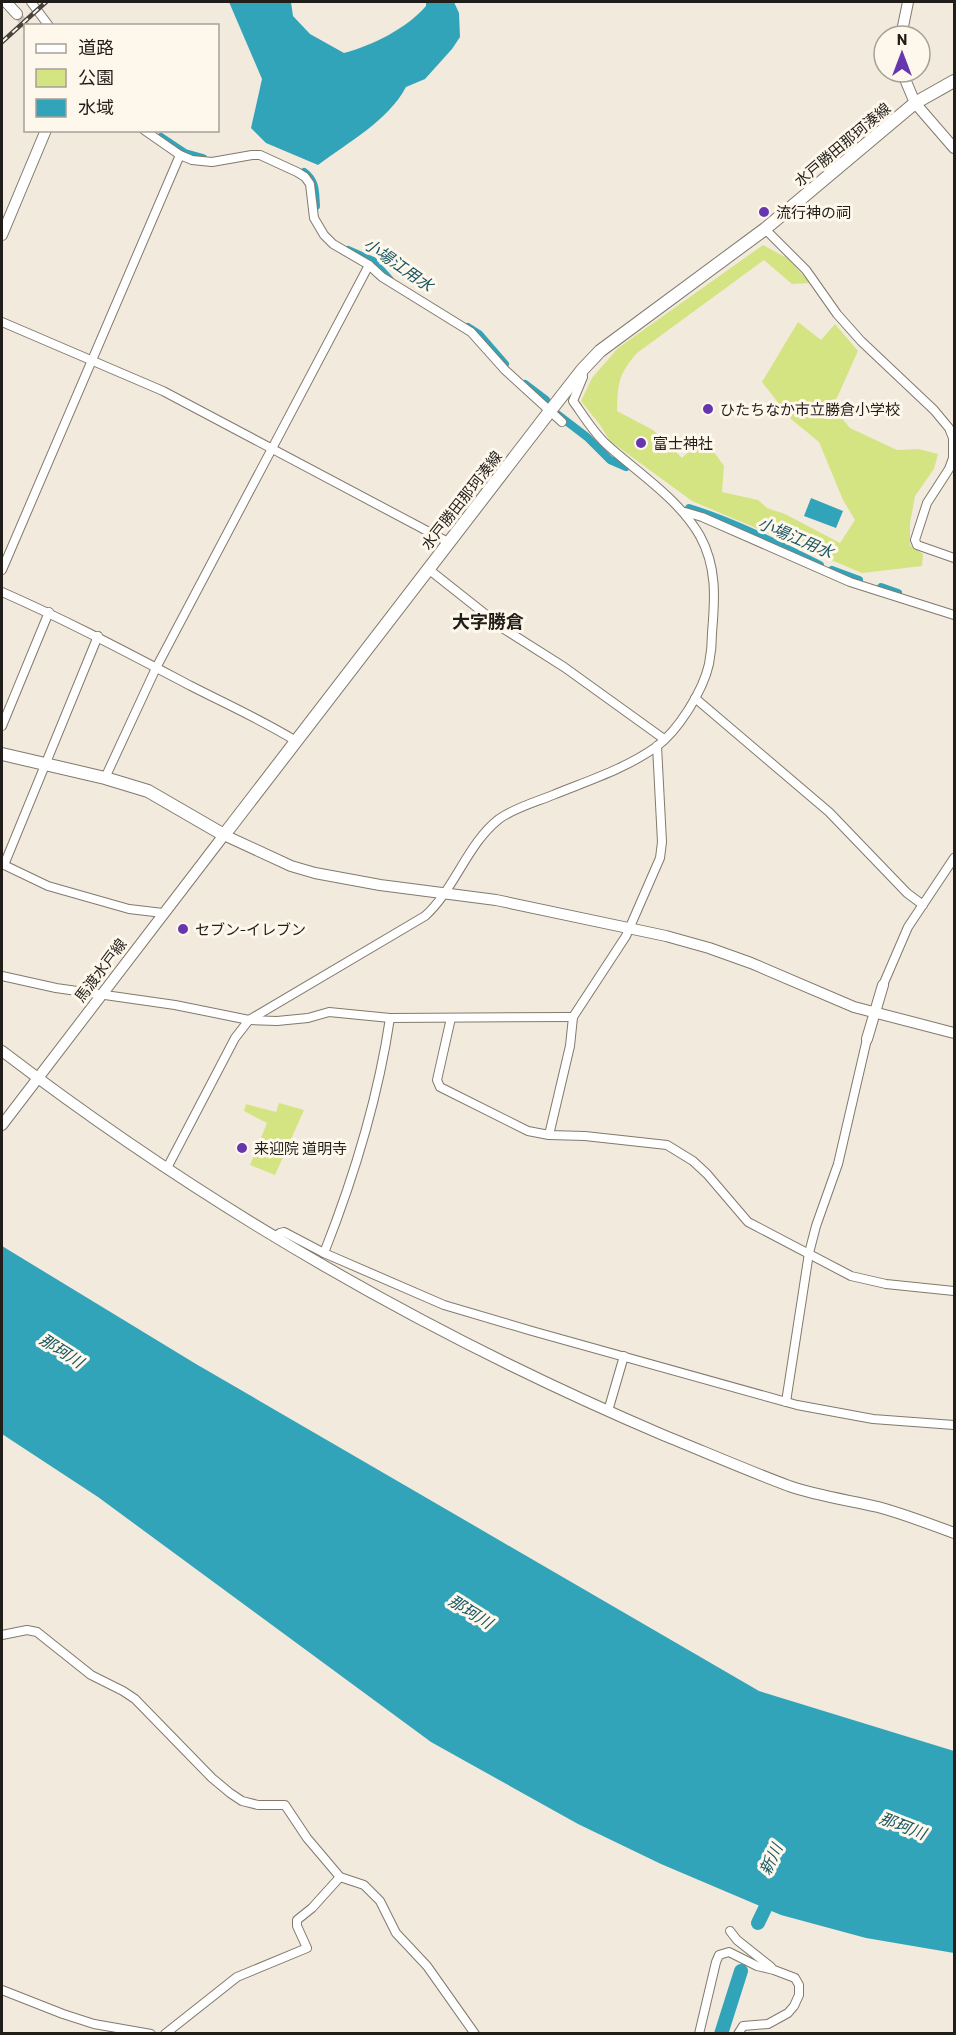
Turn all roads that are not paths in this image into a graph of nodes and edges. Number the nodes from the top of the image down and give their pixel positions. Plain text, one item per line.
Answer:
1 (6, 2) edge
2 (31, 2) edge
3 (909, 2) edge
4 (17, 14) tunnel mouth
5 (48, 24) edge
6 (904, 24) edge
7 (907, 84) edge
8 (952, 85) edge
9 (915, 103) junction
10 (45, 132) edge
11 (147, 132) edge
12 (954, 148) edge
13 (180, 154) junction
14 (765, 229) junction
15 (2, 235) edge
16 (369, 265) junction
17 (2, 322) edge
18 (92, 359) junction
19 (582, 370) junction
20 (550, 411) junction
21 (562, 422) dead end
22 (272, 447) junction
23 (685, 512) junction
24 (448, 542) junction
25 (954, 558) edge
26 (427, 568) junction
27 (2, 570) edge
28 (2, 592) edge
29 (48, 612) junction
30 (954, 615) edge
31 (98, 636) junction
32 (156, 668) junction
33 (694, 699) junction
34 (2, 726) edge
35 (664, 739) junction
36 (296, 741) junction
37 (657, 746) junction
38 (2, 754) edge
39 (44, 764) junction
40 (105, 778) junction
41 (224, 835) junction
42 (954, 858) edge
43 (3, 865) edge
44 (445, 893) junction
45 (923, 905) junction
46 (163, 913) junction
47 (630, 927) junction
48 (2, 976) edge
49 (883, 985) joint
50 (101, 994) junction
51 (874, 1014) junction
52 (573, 1017) junction
53 (390, 1018) junction
54 (451, 1018) junction
55 (249, 1020) junction
56 (954, 1033) edge
57 (867, 1039) joint
58 (2, 1051) edge
59 (37, 1078) junction
60 (2, 1125) edge
61 (549, 1135) junction
62 (167, 1168) junction
63 (274, 1238) junction
64 (324, 1253) junction
65 (809, 1253) junction
66 (954, 1291) edge
67 (624, 1356) junction
68 (786, 1402) junction
69 (608, 1411) junction
70 (954, 1425) edge
71 (954, 1533) edge
72 (2, 1635) edge
73 (340, 1876) junction
74 (730, 1930) dead end
75 (774, 1970) junction
76 (2, 1990) edge
77 (151, 2034) edge
78 (165, 2034) edge
79 (475, 2034) edge
80 (699, 2034) edge
81 (738, 2034) edge

1 - 4 street
2 - 5 street
3 - 6 street
7 - 9 street
8 - 9 main road, 水戸勝田那珂湊線
9 - 12 street
9 - 14 main road, 水戸勝田那珂湊線
10 - 15 street
11 - 13 street
13 - 16 street
13 - 18 street
14 - 19 main road, 水戸勝田那珂湊線
14 - 25 street
16 - 20 street
16 - 22 street
17 - 18 street
18 - 22 street
18 - 27 street
19 - 20 main road, 水戸勝田那珂湊線
19 - 23 street
20 - 21 street
20 - 24 main road, 水戸勝田那珂湊線
22 - 24 street
22 - 32 street
23 - 30 street
23 - 33 street
24 - 26 main road, 水戸勝田那珂湊線
26 - 35 street
26 - 36 main road, 水戸勝田那珂湊線
28 - 29 street
29 - 31 street
29 - 34 street
31 - 32 street
31 - 39 street
32 - 36 street
32 - 40 street
33 - 35 street
33 - 45 street
35 - 37 street
36 - 41 main road, 水戸勝田那珂湊線
37 - 44 street
37 - 47 street
38 - 39 main road
39 - 40 main road
39 - 43 street
40 - 41 main road
41 - 44 street
41 - 46 street, 馬渡水戸線
42 - 45 street
43 - 46 street
44 - 47 street
44 - 55 street
45 - 49 street
46 - 50 street, 馬渡水戸線
47 - 51 street
47 - 52 street
48 - 50 street
49 - 51 street
50 - 55 street
50 - 59 street, 馬渡水戸線
51 - 56 street
51 - 57 street
52 - 54 street
52 - 61 street
53 - 54 street
53 - 55 street
53 - 64 street
54 - 61 street
55 - 62 street
57 - 65 street
58 - 59 street
59 - 60 street, 馬渡水戸線
59 - 62 street
61 - 65 street
62 - 63 street
63 - 64 street
63 - 69 street
64 - 67 street
65 - 66 street
65 - 68 street
67 - 68 street
67 - 69 street
68 - 70 street
69 - 71 street
72 - 73 street
73 - 78 street
73 - 79 street
74 - 75 street
75 - 80 street
75 - 81 street
76 - 77 street

